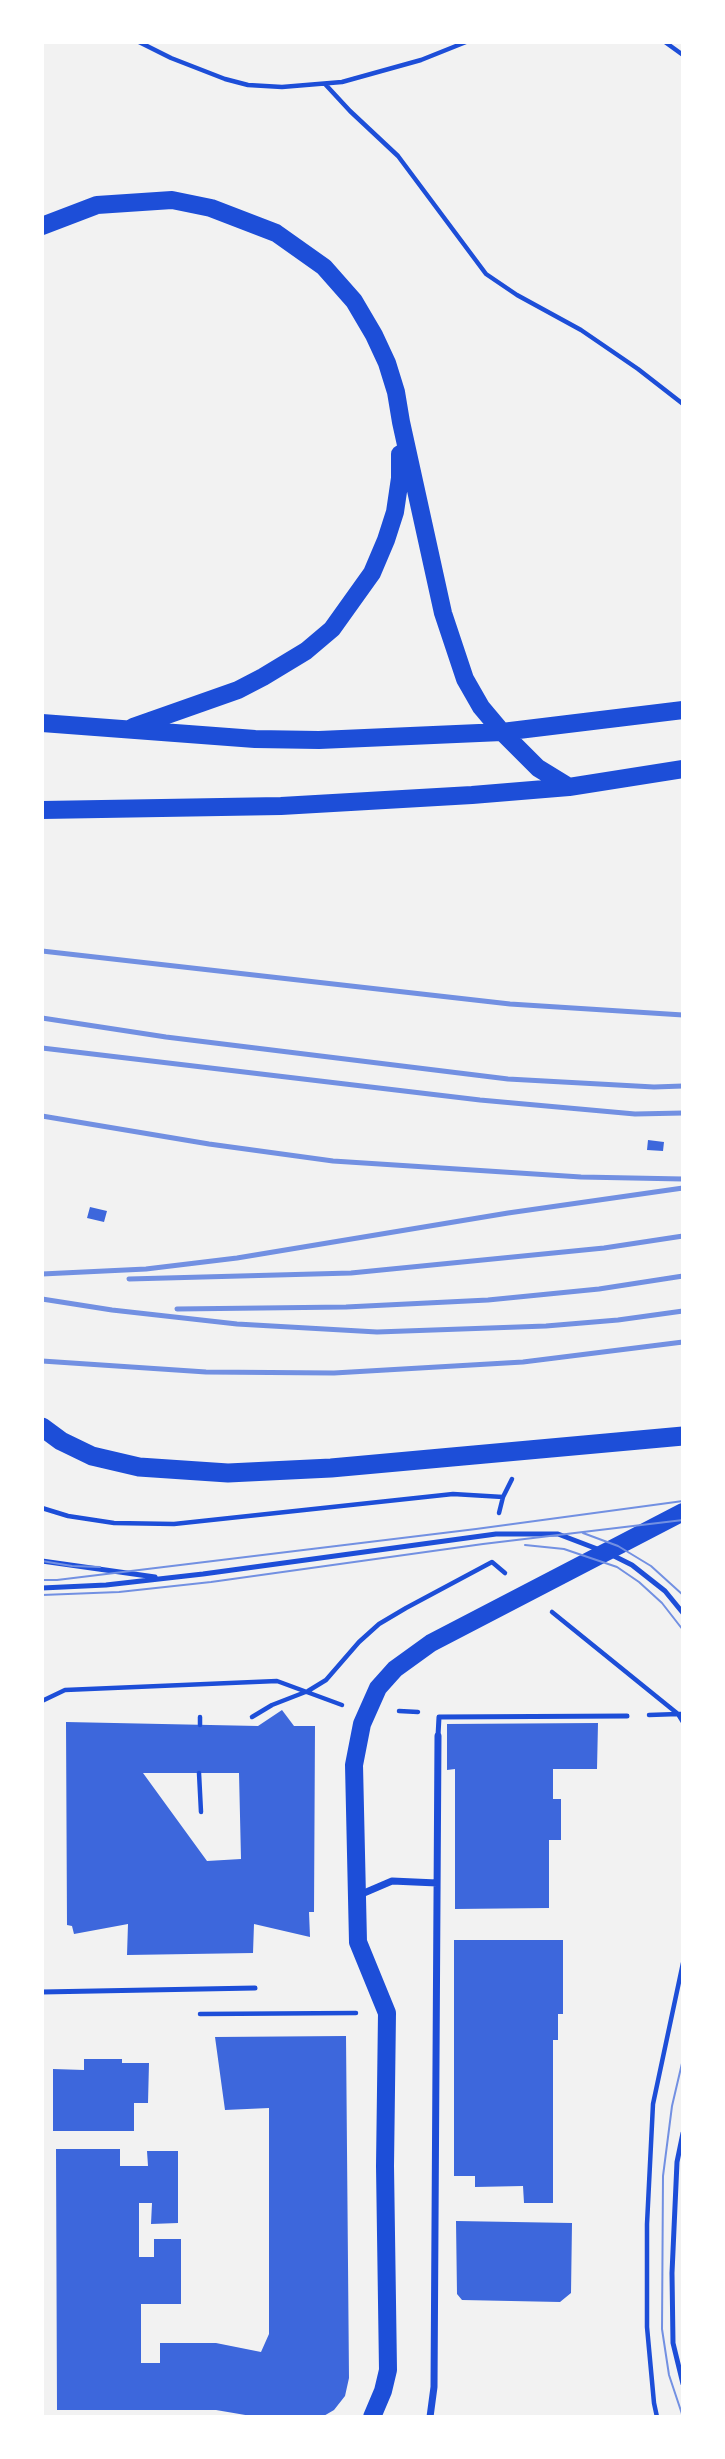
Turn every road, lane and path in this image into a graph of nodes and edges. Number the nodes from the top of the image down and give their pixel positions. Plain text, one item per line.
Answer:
1 (139, 42) edge
2 (466, 42) edge
3 (665, 42) edge
4 (683, 55) edge
5 (325, 84) junction
6 (42, 226) edge
7 (683, 404) edge
8 (401, 422) junction
9 (683, 710) edge
10 (42, 723) edge
11 (125, 730) junction
12 (502, 732) junction
13 (683, 769) edge
14 (569, 787) junction
15 (42, 810) edge
16 (42, 1427) edge
17 (683, 1436) edge
18 (516, 1472) dead end
19 (42, 1508) edge
20 (683, 1512) edge
21 (606, 1552) junction
22 (42, 1561) edge
23 (166, 1579) junction
24 (42, 1588) edge
25 (683, 1613) edge
26 (308, 1691) junction
27 (42, 1701) edge
28 (368, 1708) junction
29 (406, 1712) dead end
30 (419, 1712) dead end
31 (627, 1716) joint
32 (200, 1717) dead end
33 (252, 1717) dead end
34 (683, 1722) edge
35 (200, 1725) dead end
36 (438, 1736) joint
37 (199, 1773) dead end
38 (201, 1812) dead end
39 (438, 1883) junction
40 (355, 1897) junction
41 (255, 1988) dead end
42 (42, 1992) edge
43 (387, 2013) junction
44 (240, 2014) dead end
45 (683, 2133) edge
46 (683, 2384) edge
47 (372, 2417) edge
48 (430, 2417) edge

1 - 5 path
2 - 5 path
3 - 4 path
5 - 7 path
6 - 8 main road
8 - 11 main road
8 - 12 main road
9 - 12 main road
10 - 11 main road
11 - 12 main road
12 - 14 main road
13 - 14 main road
14 - 15 main road
16 - 17 highway
18 - 19 path
20 - 21 main road
21 - 23 lane
21 - 25 lane
21 - 28 main road
22 - 23 lane
23 - 24 lane
26 - 27 path
26 - 28 path
26 - 33 path
28 - 40 main road
29 - 30 path
31 - 34 path
31 - 36 lane
32 - 35 path
36 - 39 street
37 - 38 path
39 - 40 street
39 - 48 street
40 - 43 main road
41 - 42 lane
43 - 44 path
43 - 47 main road
45 - 46 lane

